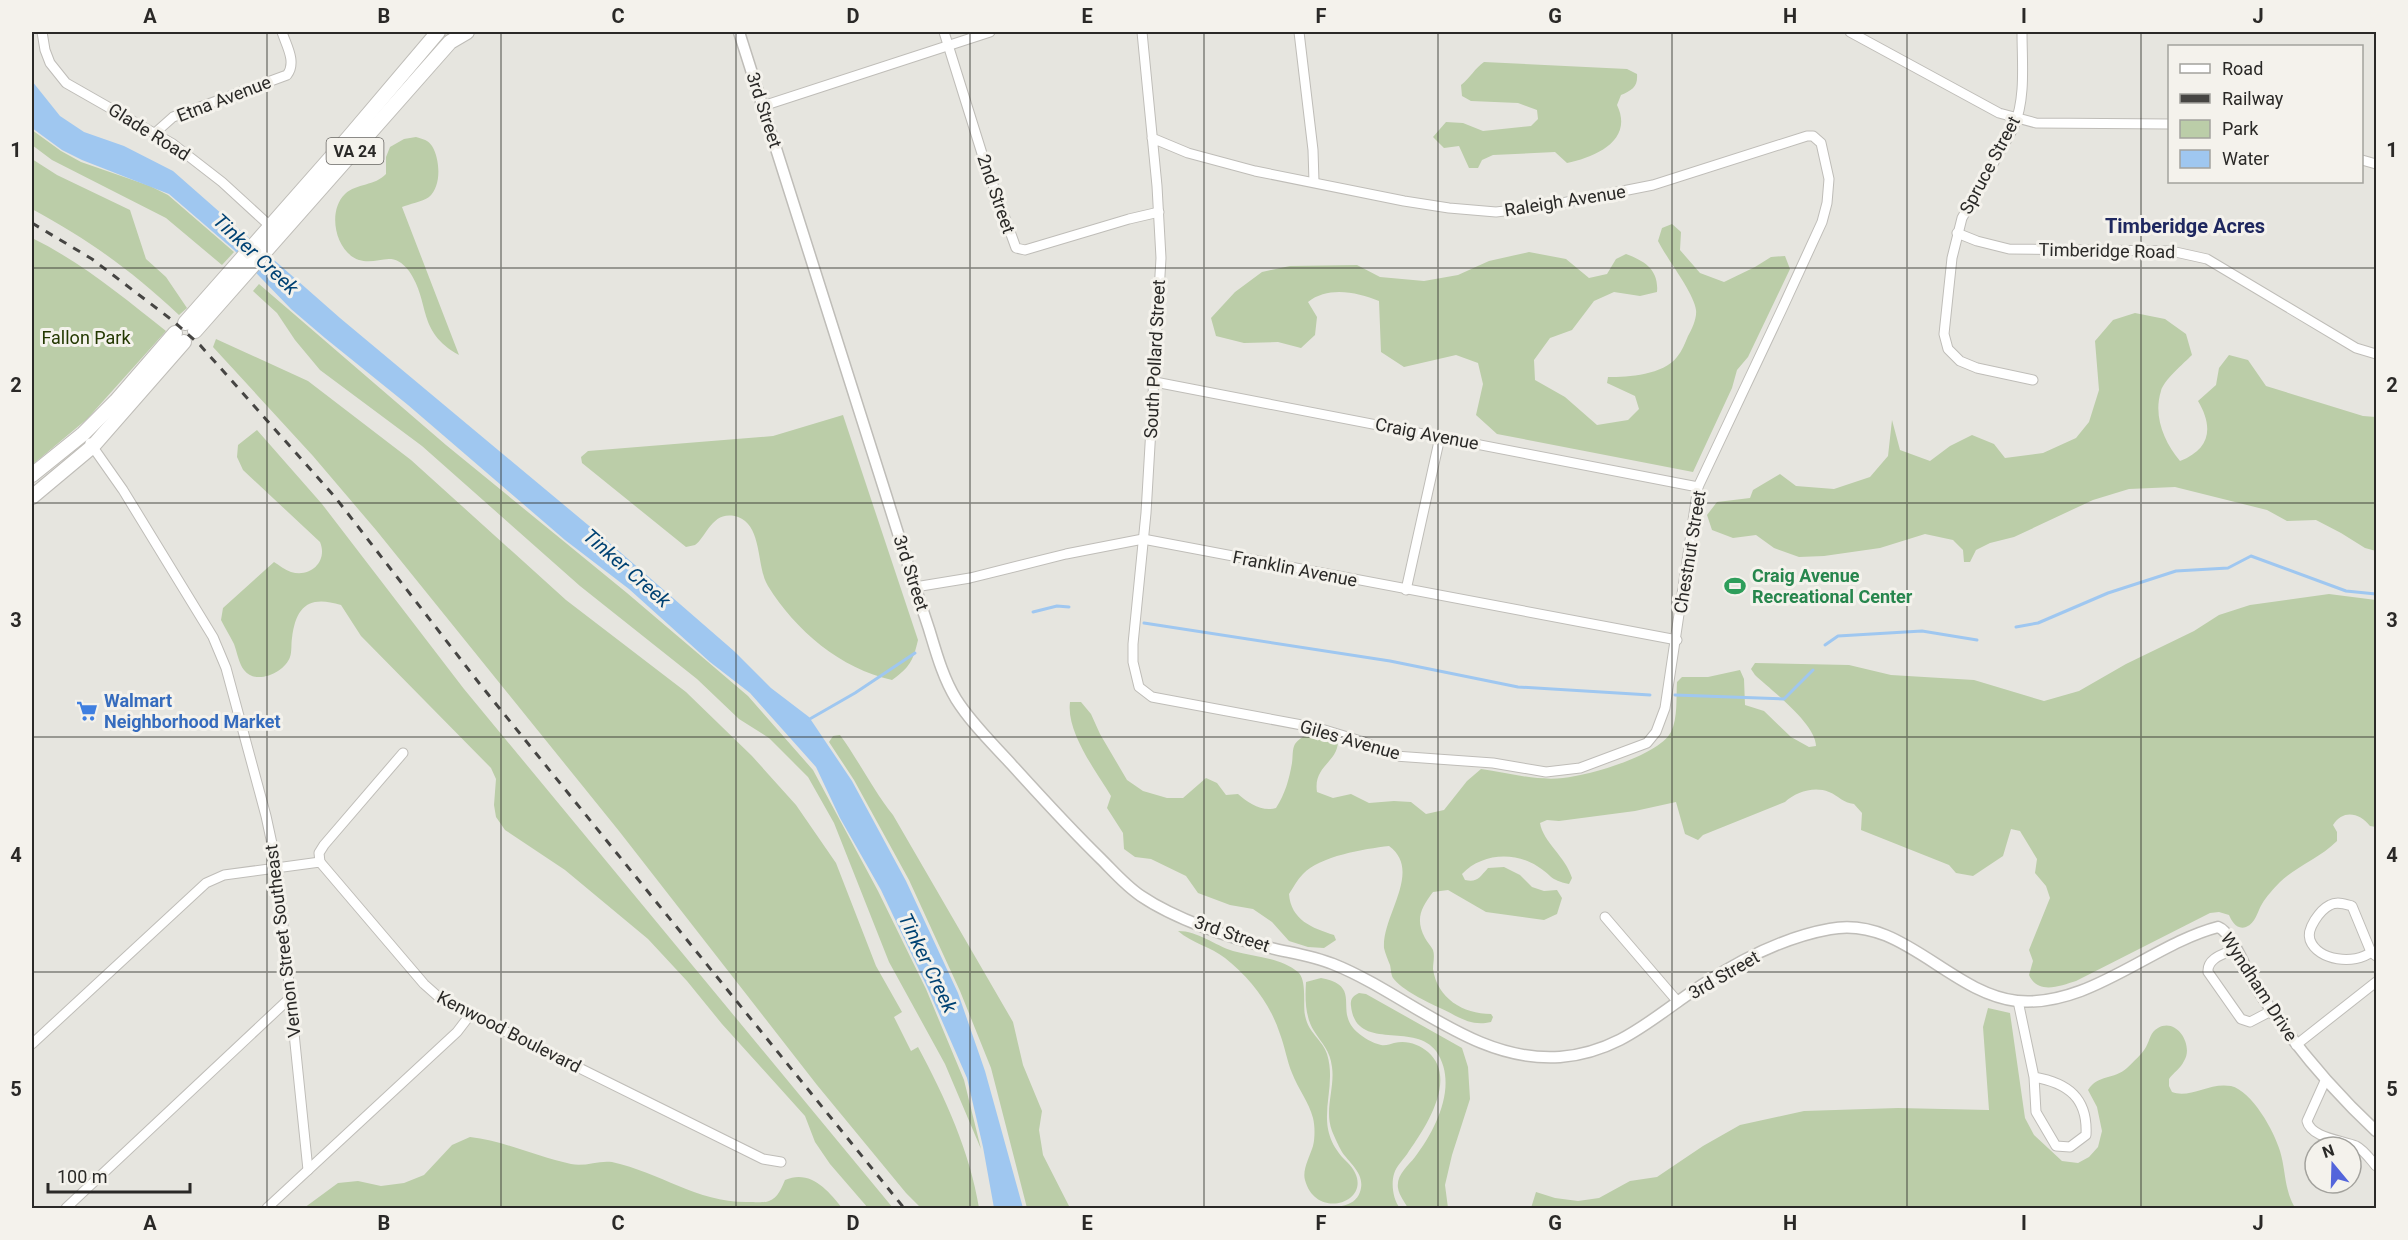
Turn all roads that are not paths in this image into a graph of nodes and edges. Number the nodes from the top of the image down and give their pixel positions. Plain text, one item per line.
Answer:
1 (42, 32) edge
2 (282, 32) edge
3 (438, 32) edge
4 (467, 32) edge
5 (739, 32) edge
6 (944, 32) edge
7 (990, 32) edge
8 (1142, 32) edge
9 (1299, 32) edge
10 (1850, 32) edge
11 (2022, 32) edge
12 (948, 45) junction
13 (763, 106) junction
14 (2017, 119) junction
15 (2168, 124) edge
16 (155, 133) junction
17 (1152, 138) junction
18 (1824, 153) joint
19 (1314, 182) junction
20 (1159, 212) junction
21 (1957, 233) junction
22 (269, 234) junction
23 (185, 332) junction
24 (2376, 354) edge
25 (2033, 380) dead end
26 (1155, 382) junction
27 (83, 434) junction
28 (1440, 437) junction
29 (93, 446) junction
30 (32, 475) edge
31 (1698, 487) junction
32 (32, 497) edge
33 (1143, 539) junction
34 (915, 587) junction
35 (1406, 590) junction
36 (1677, 640) junction
37 (1139, 687) joint
38 (403, 753) dead end
39 (1531, 769) joint
40 (320, 861) junction
41 (277, 867) junction
42 (1605, 917) dead end
43 (2212, 928) joint
44 (2235, 949) junction
45 (2374, 954) edge
46 (2376, 982) edge
47 (291, 997) junction
48 (2018, 1001) junction
49 (1678, 1002) junction
50 (2271, 1011) junction
51 (470, 1015) junction
52 (32, 1044) edge
53 (2296, 1045) junction
54 (2034, 1077) junction
55 (2325, 1081) junction
56 (2376, 1131) edge
57 (781, 1162) dead end
58 (2376, 1166) edge
59 (308, 1170) junction
60 (66, 1209) edge
61 (267, 1209) edge

1 - 16 street, Glade Road
2 - 16 street, Etna Avenue
3 - 22 main road, VA 24
4 - 22 main road, VA 24
5 - 13 street, 3rd Street
6 - 12 street, 2nd Street
7 - 12 street
8 - 17 street, South Pollard Street
9 - 19 street
10 - 14 street
11 - 14 street, Spruce Street
12 - 13 street
12 - 20 street, 2nd Street
13 - 34 street, 3rd Street
14 - 15 street
14 - 21 street, Spruce Street
16 - 22 street, Glade Road
17 - 19 street, Raleigh Avenue
17 - 20 street, South Pollard Street
18 - 19 street, Raleigh Avenue
18 - 31 street, Chestnut Street
20 - 26 street, South Pollard Street
21 - 24 street, Timberidge Road
21 - 25 street, Spruce Street
22 - 23 main road, VA 24
23 - 27 main road, VA 24
23 - 29 main road, VA 24
26 - 28 street, Craig Avenue
26 - 33 street, South Pollard Street
27 - 29 street, Vernon Street Southeast
27 - 30 main road, VA 24
28 - 31 street, Craig Avenue
28 - 35 street
29 - 32 main road, VA 24
29 - 41 street, Vernon Street Southeast
31 - 36 street, Chestnut Street
33 - 34 street, Franklin Avenue
33 - 35 street, Franklin Avenue
33 - 37 street, South Pollard Street
34 - 49 street, 3rd Street
35 - 36 street, Franklin Avenue
36 - 39 street, Chestnut Street
37 - 39 street, Giles Avenue
38 - 40 street
40 - 41 street
40 - 51 street, Kenwood Boulevard
41 - 47 street, Vernon Street Southeast
41 - 52 street
42 - 49 street
43 - 44 street, Wyndham Drive
43 - 48 street, 3rd Street
44 - 50 street, Wyndham Drive
44 - 50 street
45 - 45 street
46 - 53 street
47 - 59 street, Vernon Street Southeast
47 - 60 street
48 - 49 street, 3rd Street
48 - 54 street
50 - 53 street, Wyndham Drive
51 - 57 street, Kenwood Boulevard
51 - 59 street
53 - 55 street, Wyndham Drive
54 - 54 street
55 - 56 street, Wyndham Drive
55 - 58 street
59 - 61 street

